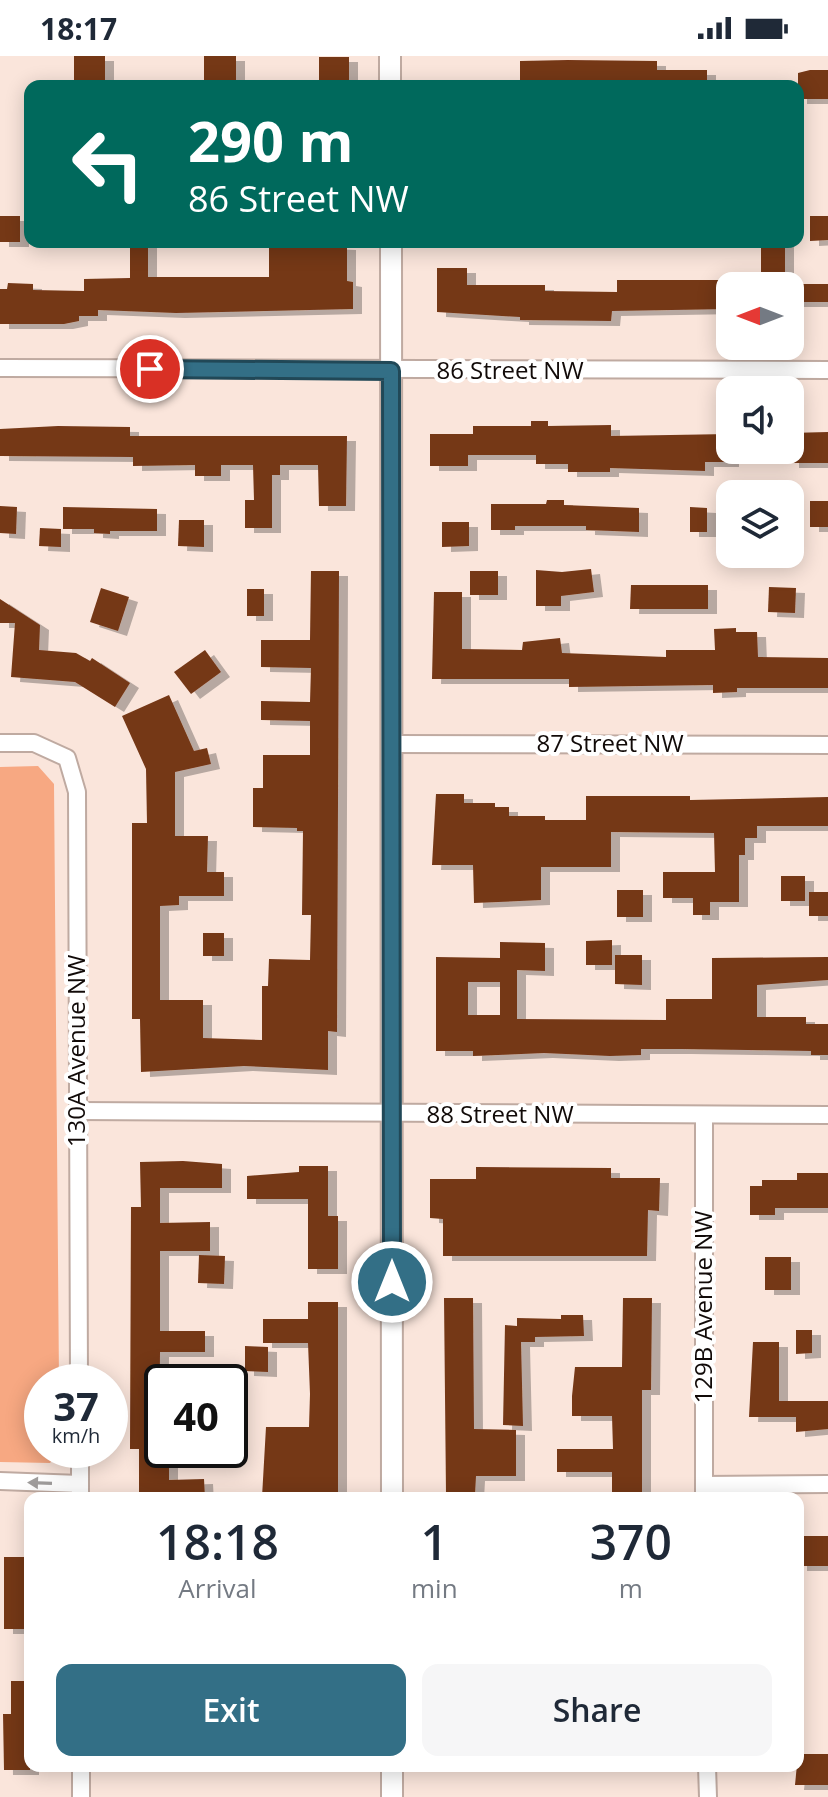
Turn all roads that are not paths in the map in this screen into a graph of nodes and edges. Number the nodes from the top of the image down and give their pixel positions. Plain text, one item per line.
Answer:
1 (390, 56) edge
2 (390, 80) edge
3 (391, 248) edge
4 (0, 368) edge
5 (828, 370) edge
6 (391, 371) junction
7 (0, 743) edge
8 (392, 744) junction
9 (828, 745) edge
10 (77, 1111) junction
11 (392, 1115) junction
12 (704, 1115) junction
13 (828, 1115) edge
14 (79, 1364) edge
15 (80, 1468) edge
16 (0, 1481) edge
17 (828, 1484) edge
18 (80, 1491) edge
19 (704, 1491) edge
20 (392, 1492) edge
21 (81, 1772) edge
22 (392, 1772) edge
23 (707, 1772) edge
24 (81, 1797) edge
25 (392, 1797) edge
26 (708, 1797) edge

1 - 2 street
3 - 6 street
4 - 6 street, 86 Street NW
5 - 6 street, 86 Street NW
6 - 8 street
7 - 10 street, 130A Avenue NW
8 - 9 street, 87 Street NW
8 - 11 street
10 - 11 street, 88 Street NW
10 - 14 street, 130A Avenue NW
11 - 12 street, 88 Street NW
11 - 20 street
12 - 13 street, 88 Street NW
12 - 19 street, 129B Avenue NW
15 - 18 street
18 -> 16 street
17 - 19 street
21 - 24 street
22 - 25 street
23 - 26 street

